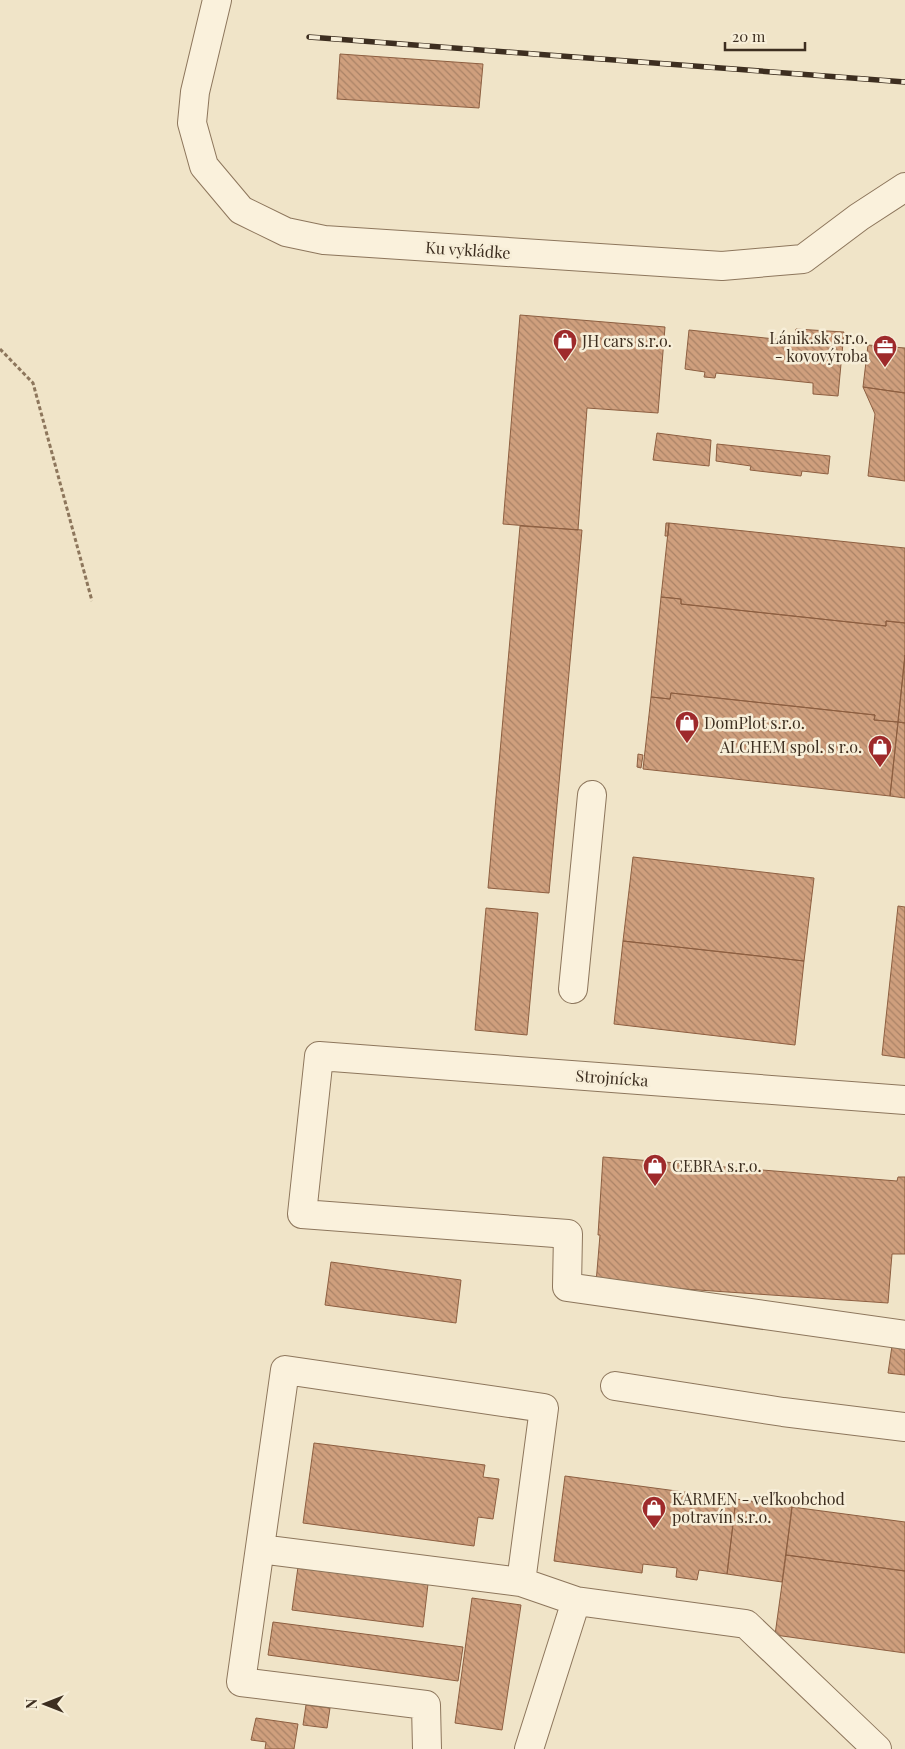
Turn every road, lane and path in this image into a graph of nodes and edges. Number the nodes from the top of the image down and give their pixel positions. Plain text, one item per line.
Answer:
1 (217, 0) edge
2 (905, 187) edge
3 (0, 349) edge
4 (92, 601) dead end
5 (592, 795) dead end
6 (573, 989) dead end
7 (905, 1100) edge
8 (905, 1335) edge
9 (615, 1386) dead end
10 (905, 1428) edge
11 (260, 1549) junction
12 (521, 1582) junction
13 (576, 1601) junction
14 (427, 1749) edge
15 (529, 1749) edge
16 (877, 1749) edge

1 - 2 lane, Ku vykládke
3 - 4 path
5 - 6 lane
7 - 8 lane, Strojnícka
9 - 10 lane
11 - 12 lane
11 - 12 lane
11 - 14 lane
12 - 13 lane
13 - 15 lane
13 - 16 lane

